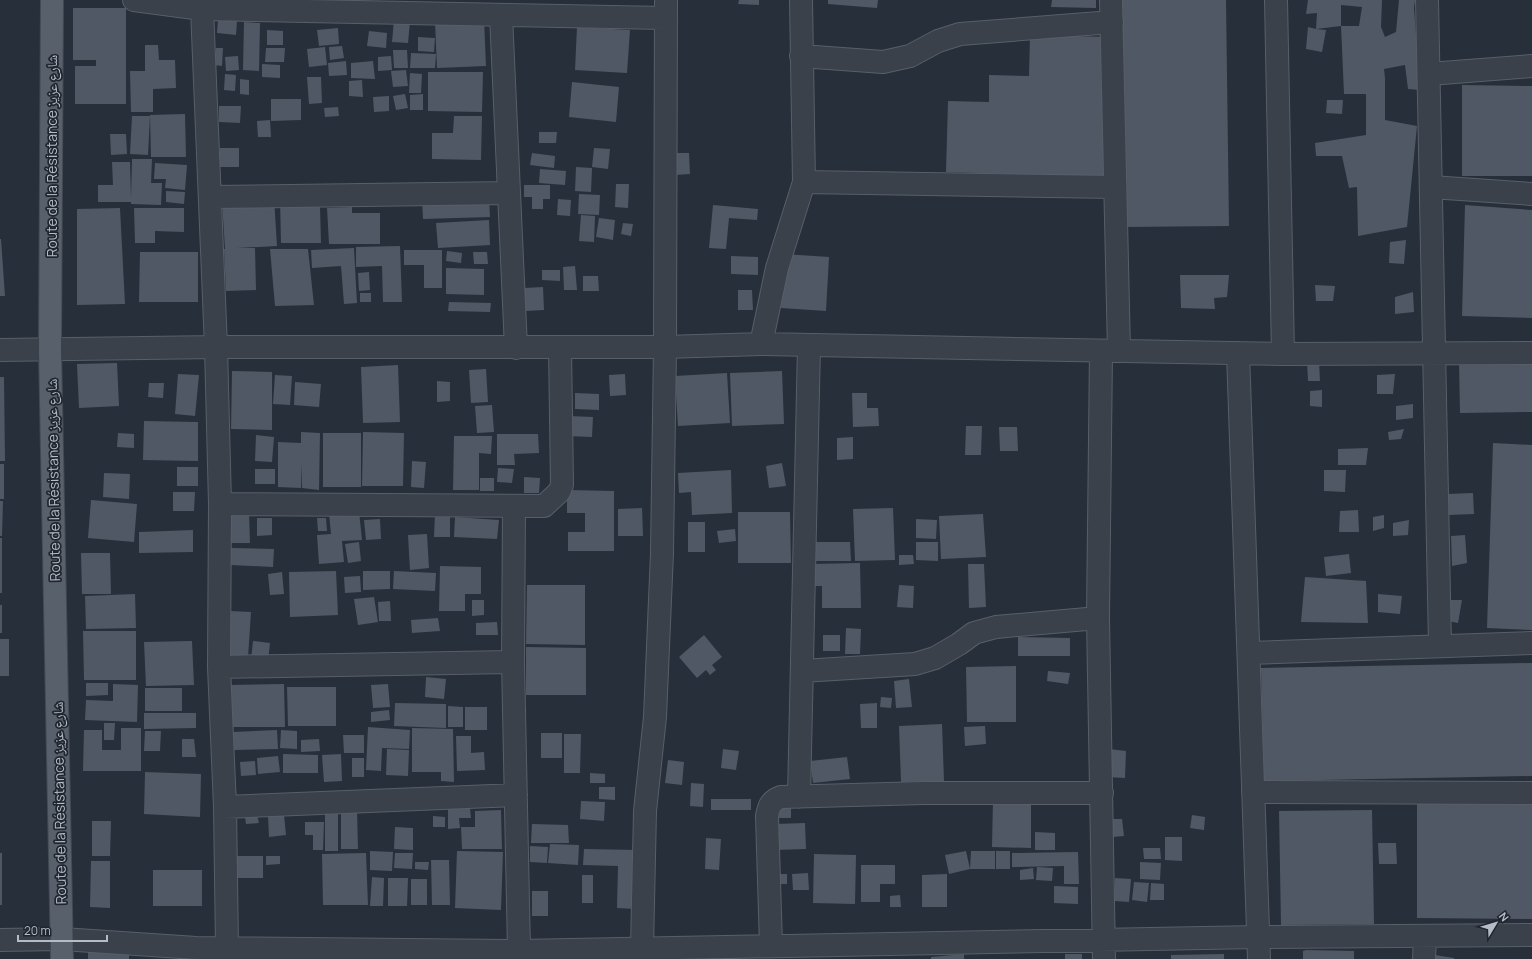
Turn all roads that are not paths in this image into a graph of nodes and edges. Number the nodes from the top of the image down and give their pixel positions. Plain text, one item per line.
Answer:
1 (52, 0) edge
2 (134, 0) edge
3 (800, 0) edge
4 (1112, 0) edge
5 (1276, 0) edge
6 (1427, 0) edge
7 (451, 6) edge
8 (202, 9) junction
9 (666, 9) edge
10 (501, 15) junction
11 (1112, 22) junction
12 (801, 56) junction
13 (1532, 66) edge
14 (1429, 74) junction
15 (804, 182) junction
16 (1116, 187) junction
17 (1431, 187) junction
18 (509, 193) junction
19 (1532, 194) edge
20 (210, 198) junction
21 (761, 344) junction
22 (808, 346) junction
23 (216, 347) junction
24 (665, 347) junction
25 (516, 348) junction
26 (560, 348) junction
27 (0, 350) edge
28 (50, 350) junction
29 (1110, 351) junction
30 (1238, 353) junction
31 (1532, 353) edge
32 (1283, 354) junction
33 (1434, 354) junction
34 (220, 504) junction
35 (514, 506) junction
36 (1098, 618) junction
37 (1532, 643) edge
38 (1440, 646) junction
39 (1248, 653) junction
40 (513, 662) junction
41 (219, 666) junction
42 (802, 672) junction
43 (1253, 792) junction
44 (1102, 793) junction
45 (1532, 793) edge
46 (516, 795) junction
47 (799, 797) junction
48 (225, 807) junction
49 (1532, 935) edge
50 (1425, 936) junction
51 (1258, 937) junction
52 (0, 940) edge
53 (771, 946) junction
54 (227, 948) junction
55 (62, 949) edge
56 (1104, 950) edge
57 (519, 951) junction
58 (653, 952) edge
59 (808, 952) edge
60 (197, 953) edge
61 (546, 955) edge
62 (1259, 959) edge
63 (1424, 959) edge

1 - 28 main road, Route de la Résistance شارع عزيز
2 - 8 street
3 - 12 street
4 - 11 street
5 - 32 street
6 - 14 street
7 - 8 street
7 - 10 street
8 - 20 street
9 - 10 street
9 - 24 street
10 - 18 street
11 - 12 street
11 - 16 street
12 - 15 street
13 - 14 street
14 - 17 street
15 - 16 street
15 - 21 street
16 - 29 street
17 - 19 street
17 - 33 street
18 - 20 street
18 - 25 street
20 - 23 street
21 - 22 street
21 - 24 street
22 - 29 street
22 - 42 street
23 - 25 street
23 - 28 street
23 - 34 street
24 - 26 street
24 - 58 street
25 - 26 street
26 - 35 street
27 - 28 street
28 - 55 main road, Route de la Résistance شارع عزيز
29 - 30 street
29 - 36 street
30 - 32 street
30 - 39 street
31 - 33 street
32 - 33 street
33 - 38 street
34 - 35 street
34 - 41 street
35 - 40 street
36 - 42 street
36 - 44 street
37 - 38 street
38 - 39 street
39 - 43 street
40 - 41 street
40 - 46 street
41 - 48 street
42 - 47 street
43 - 45 street
43 - 51 street
44 - 47 street
44 - 56 street
46 - 48 street
46 - 57 street
47 - 53 street
48 - 54 street
49 - 50 street
50 - 51 street
50 - 63 street
51 - 56 street
51 - 62 street
52 - 55 street
53 - 58 street
53 - 59 street
54 - 57 street
54 - 60 street
55 - 60 street
56 - 59 street
57 - 61 street
58 - 61 street

